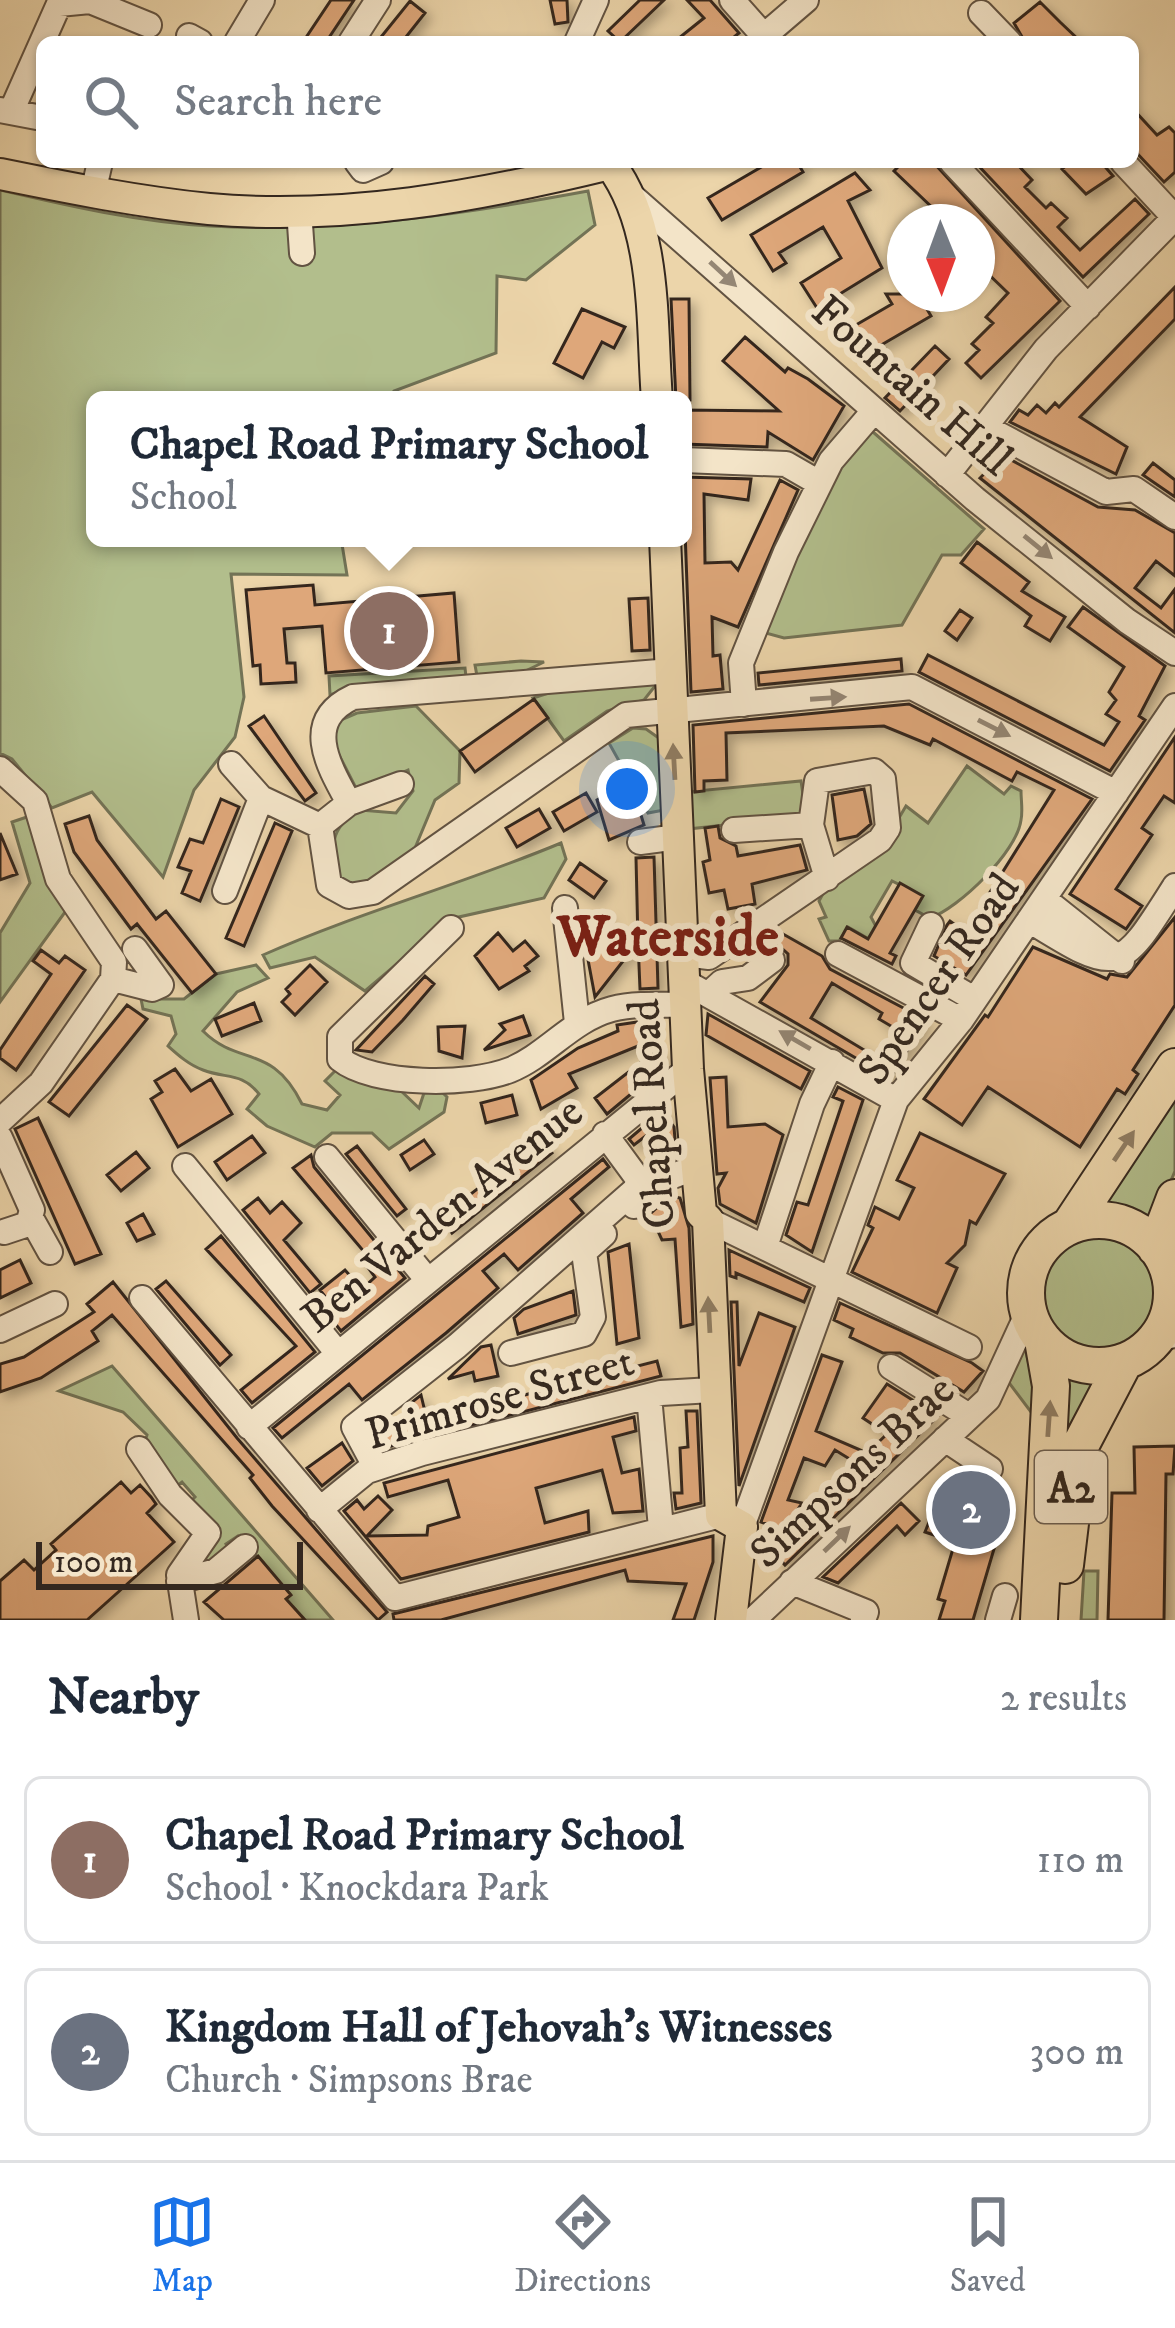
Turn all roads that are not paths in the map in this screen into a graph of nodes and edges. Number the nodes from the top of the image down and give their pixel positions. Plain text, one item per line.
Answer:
1 (262, 0) edge
2 (378, 0) edge
3 (596, 0) edge
4 (732, 0) edge
5 (806, 0) edge
6 (981, 13) dead end
7 (149, 25) dead end
8 (43, 36) edge
9 (241, 36) edge
10 (355, 36) edge
11 (580, 36) edge
12 (758, 36) edge
13 (764, 36) edge
14 (1004, 36) edge
15 (36, 50) edge
16 (5, 111) edge
17 (36, 117) edge
18 (569, 168) edge
19 (614, 168) edge
20 (960, 168) edge
21 (1129, 168) edge
22 (536, 172) edge
23 (0, 174) edge
24 (96, 177) edge
25 (634, 197) junction
26 (299, 210) junction
27 (1175, 217) edge
28 (688, 241) junction
29 (302, 254) dead end
30 (645, 258) junction
31 (1088, 307) junction
32 (656, 391) edge
33 (873, 412) junction
34 (985, 427) junction
35 (692, 460) edge
36 (947, 475) junction
37 (819, 483) junction
38 (1175, 517) edge
39 (665, 547) edge
40 (1175, 653) edge
41 (671, 671) junction
42 (743, 704) junction
43 (1175, 706) edge
44 (672, 710) junction
45 (231, 764) dead end
46 (0, 769) edge
47 (401, 784) dead end
48 (1116, 793) junction
49 (261, 798) junction
50 (349, 803) junction
51 (811, 825) junction
52 (320, 826) junction
53 (734, 830) dead end
54 (678, 837) junction
55 (640, 842) dead end
56 (827, 878) junction
57 (1175, 886) edge
58 (225, 891) dead end
59 (565, 908) dead end
60 (1036, 910) junction
61 (932, 925) dead end
62 (451, 928) dead end
63 (135, 949) dead end
64 (838, 954) dead end
65 (772, 960) dead end
66 (113, 979) junction
67 (691, 983) junction
68 (967, 1010) junction
69 (577, 1023) junction
70 (832, 1062) junction
71 (1175, 1067) edge
72 (688, 1069) junction
73 (896, 1100) junction
74 (0, 1121) edge
75 (605, 1134) junction
76 (0, 1138) edge
77 (327, 1157) dead end
78 (185, 1166) dead end
79 (697, 1167) junction
80 (1175, 1198) edge
81 (31, 1218) junction
82 (708, 1220) junction
83 (1071, 1224) junction
84 (4, 1232) dead end
85 (765, 1247) junction
86 (1156, 1247) junction
87 (50, 1252) dead end
88 (426, 1279) junction
89 (833, 1280) junction
90 (142, 1298) dead end
91 (1173, 1298) edge
92 (55, 1304) dead end
93 (1036, 1325) junction
94 (0, 1330) edge
95 (1166, 1337) edge
96 (969, 1347) dead end
97 (336, 1351) junction
98 (512, 1353) dead end
99 (1123, 1364) junction
100 (891, 1367) dead end
101 (712, 1390) junction
102 (649, 1396) junction
103 (969, 1416) junction
104 (250, 1427) junction
105 (945, 1439) junction
106 (139, 1448) dead end
107 (376, 1468) junction
108 (990, 1469) dead end
109 (319, 1510) junction
110 (732, 1521) junction
111 (661, 1528) junction
112 (245, 1547) dead end
113 (734, 1570) junction
114 (179, 1581) junction
115 (783, 1591) junction
116 (185, 1620) edge
117 (730, 1620) edge
118 (753, 1620) edge
119 (863, 1620) edge
120 (1039, 1620) edge
121 (1062, 1620) edge

1 - 9 street
2 - 10 street
3 - 11 street
4 - 12 street
5 - 13 street
6 - 14 street
7 - 8 street
15 - 16 street
16 - 17 street
18 - 22 main road
19 - 25 main road, Fountain Hill
20 - 31 street
21 - 27 street
22 - 26 main road
23 - 24 main road
24 - 26 main road
25 - 28 street, Fountain Hill
25 - 30 main road
26 - 29 street
27 - 31 street
28 - 30 street
28 -> 33 street, Fountain Hill
30 - 32 main road
31 - 34 street
33 - 36 street, Fountain Hill
33 - 37 street
34 - 36 street
34 - 38 street
35 - 37 street
36 -> 40 street, Fountain Hill
37 - 42 street
39 - 41 main road, Chapel Road
41 - 44 main road, Chapel Road
41 - 50 street
42 - 44 street
42 -> 48 street
43 - 48 street, Spencer Road
44 - 52 street
54 -> 44 main road, Chapel Road
45 - 49 street
46 - 66 street
47 - 50 street
48 - 60 street, Spencer Road
49 - 52 street
49 - 58 street
50 - 52 street
51 - 53 street
51 - 56 street
51 - 56 street
54 - 55 street
54 - 67 main road, Chapel Road
56 - 67 street
57 - 60 street
59 - 69 street
60 - 68 street, Spencer Road
61 - 68 street
62 - 69 street
63 - 66 street
64 - 68 street
65 - 67 street
66 - 74 street
67 - 69 street
70 -> 67 street
67 - 72 main road, Chapel Road
68 - 73 street, Spencer Road
70 - 73 street
70 - 85 street
83 -> 71 highway, A2
72 - 75 street, Ben Varden Avenue
72 - 79 main road, Chapel Road
73 - 89 street, Spencer Road
75 - 88 street, Ben Varden Avenue
75 - 107 street
76 - 81 street
77 - 88 street
78 - 97 street
79 - 82 main road, Chapel Road
79 - 98 street
80 - 86 highway
81 - 84 street
81 - 87 street
82 - 85 street
101 -> 82 main road, Chapel Road
83 - 86 highway
83 - 93 highway, A2
85 - 89 street
86 - 91 highway, A2
88 - 97 street, Ben Varden Avenue
89 - 96 street
89 - 110 street, Spencer Road
90 - 104 street
91 - 95 highway, A2
92 - 94 street
93 - 99 highway
93 - 103 street, Simpsons Brae
120 -> 93 highway, A2
95 - 99 highway, A2
97 - 104 street, Ben Varden Avenue
99 - 121 highway, A2
100 - 103 street
101 - 102 street, Primrose Street
101 - 110 main road, Chapel Road
102 - 107 street, Primrose Street
102 - 111 street
103 - 105 street, Simpsons Brae
104 - 109 street
105 - 108 street
115 -> 105 street, Simpsons Brae
106 - 114 street
107 - 109 street, Primrose Street
109 - 111 street
110 - 111 street
110 - 113 main road, Chapel Road
112 - 114 street
113 - 115 street
113 - 117 main road, Chapel Road
114 - 116 street
115 - 118 street, Simpsons Brae
115 - 119 street

